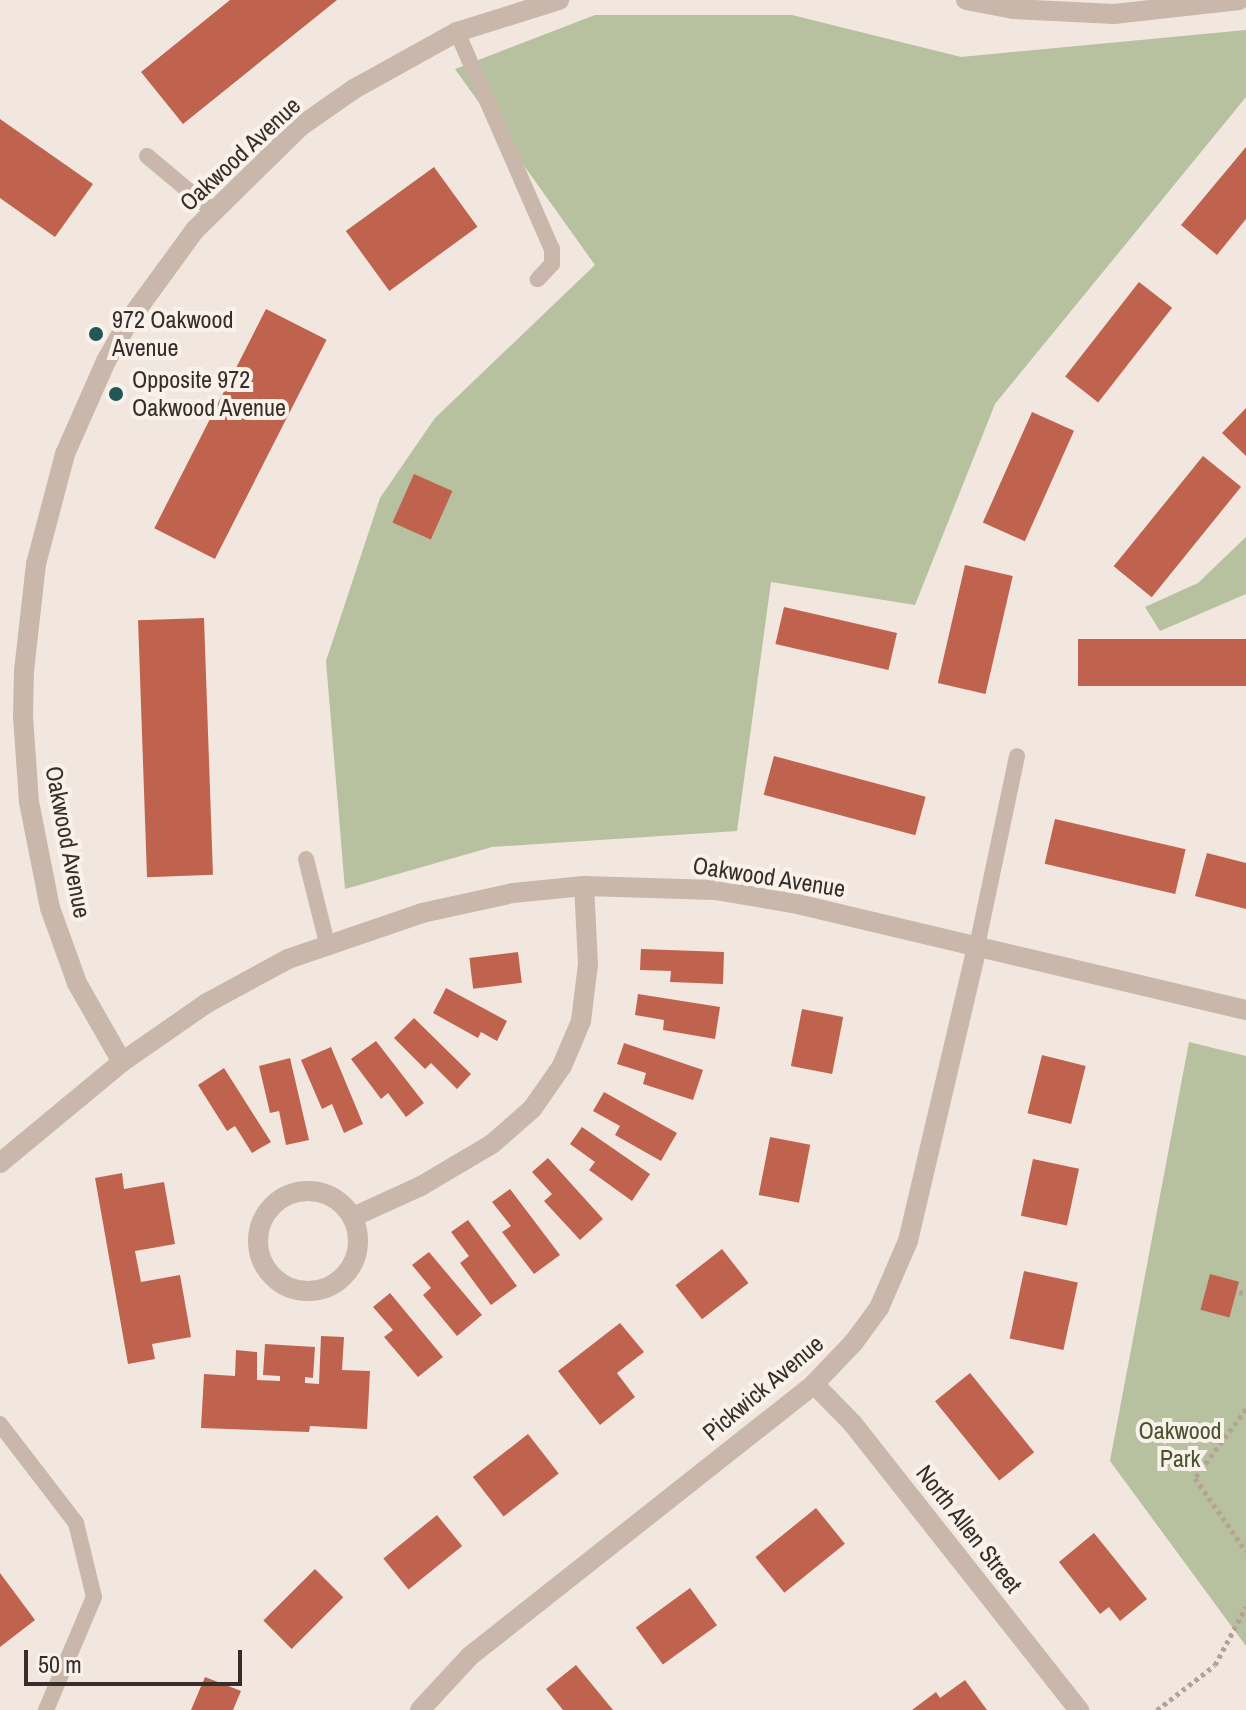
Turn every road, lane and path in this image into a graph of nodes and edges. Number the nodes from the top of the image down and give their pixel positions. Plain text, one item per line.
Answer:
1 (559, 0) edge
2 (966, 0) edge
3 (1239, 0) edge
4 (457, 32) junction
5 (147, 156) dead end
6 (213, 211) junction
7 (538, 279) dead end
8 (1017, 756) dead end
9 (306, 859) dead end
10 (584, 886) junction
11 (327, 943) junction
12 (977, 946) junction
13 (1246, 1010) edge
14 (122, 1062) junction
15 (0, 1163) edge
16 (353, 1217) junction
17 (814, 1384) junction
18 (1246, 1409) edge
19 (0, 1424) edge
20 (1246, 1551) edge
21 (1246, 1607) edge
22 (46, 1710) edge
23 (420, 1710) edge
24 (1079, 1710) edge
25 (1157, 1710) edge

1 - 4 street, Oakwood Avenue
2 - 3 street
4 - 6 street, Oakwood Avenue
4 - 7 lane
5 - 6 lane
6 - 14 street, Oakwood Avenue
8 - 12 lane
9 - 11 lane
10 - 11 street, Oakwood Avenue
10 - 12 street, Oakwood Avenue
10 - 16 street
11 - 14 street, Oakwood Avenue
12 - 13 street, Oakwood Avenue
12 - 17 street, Pickwick Avenue
14 - 15 street, Oakwood Avenue
16 - 16 street
17 - 23 street, Pickwick Avenue
17 - 24 street, North Allen Street
18 - 20 path
19 - 22 lane
21 - 25 path

